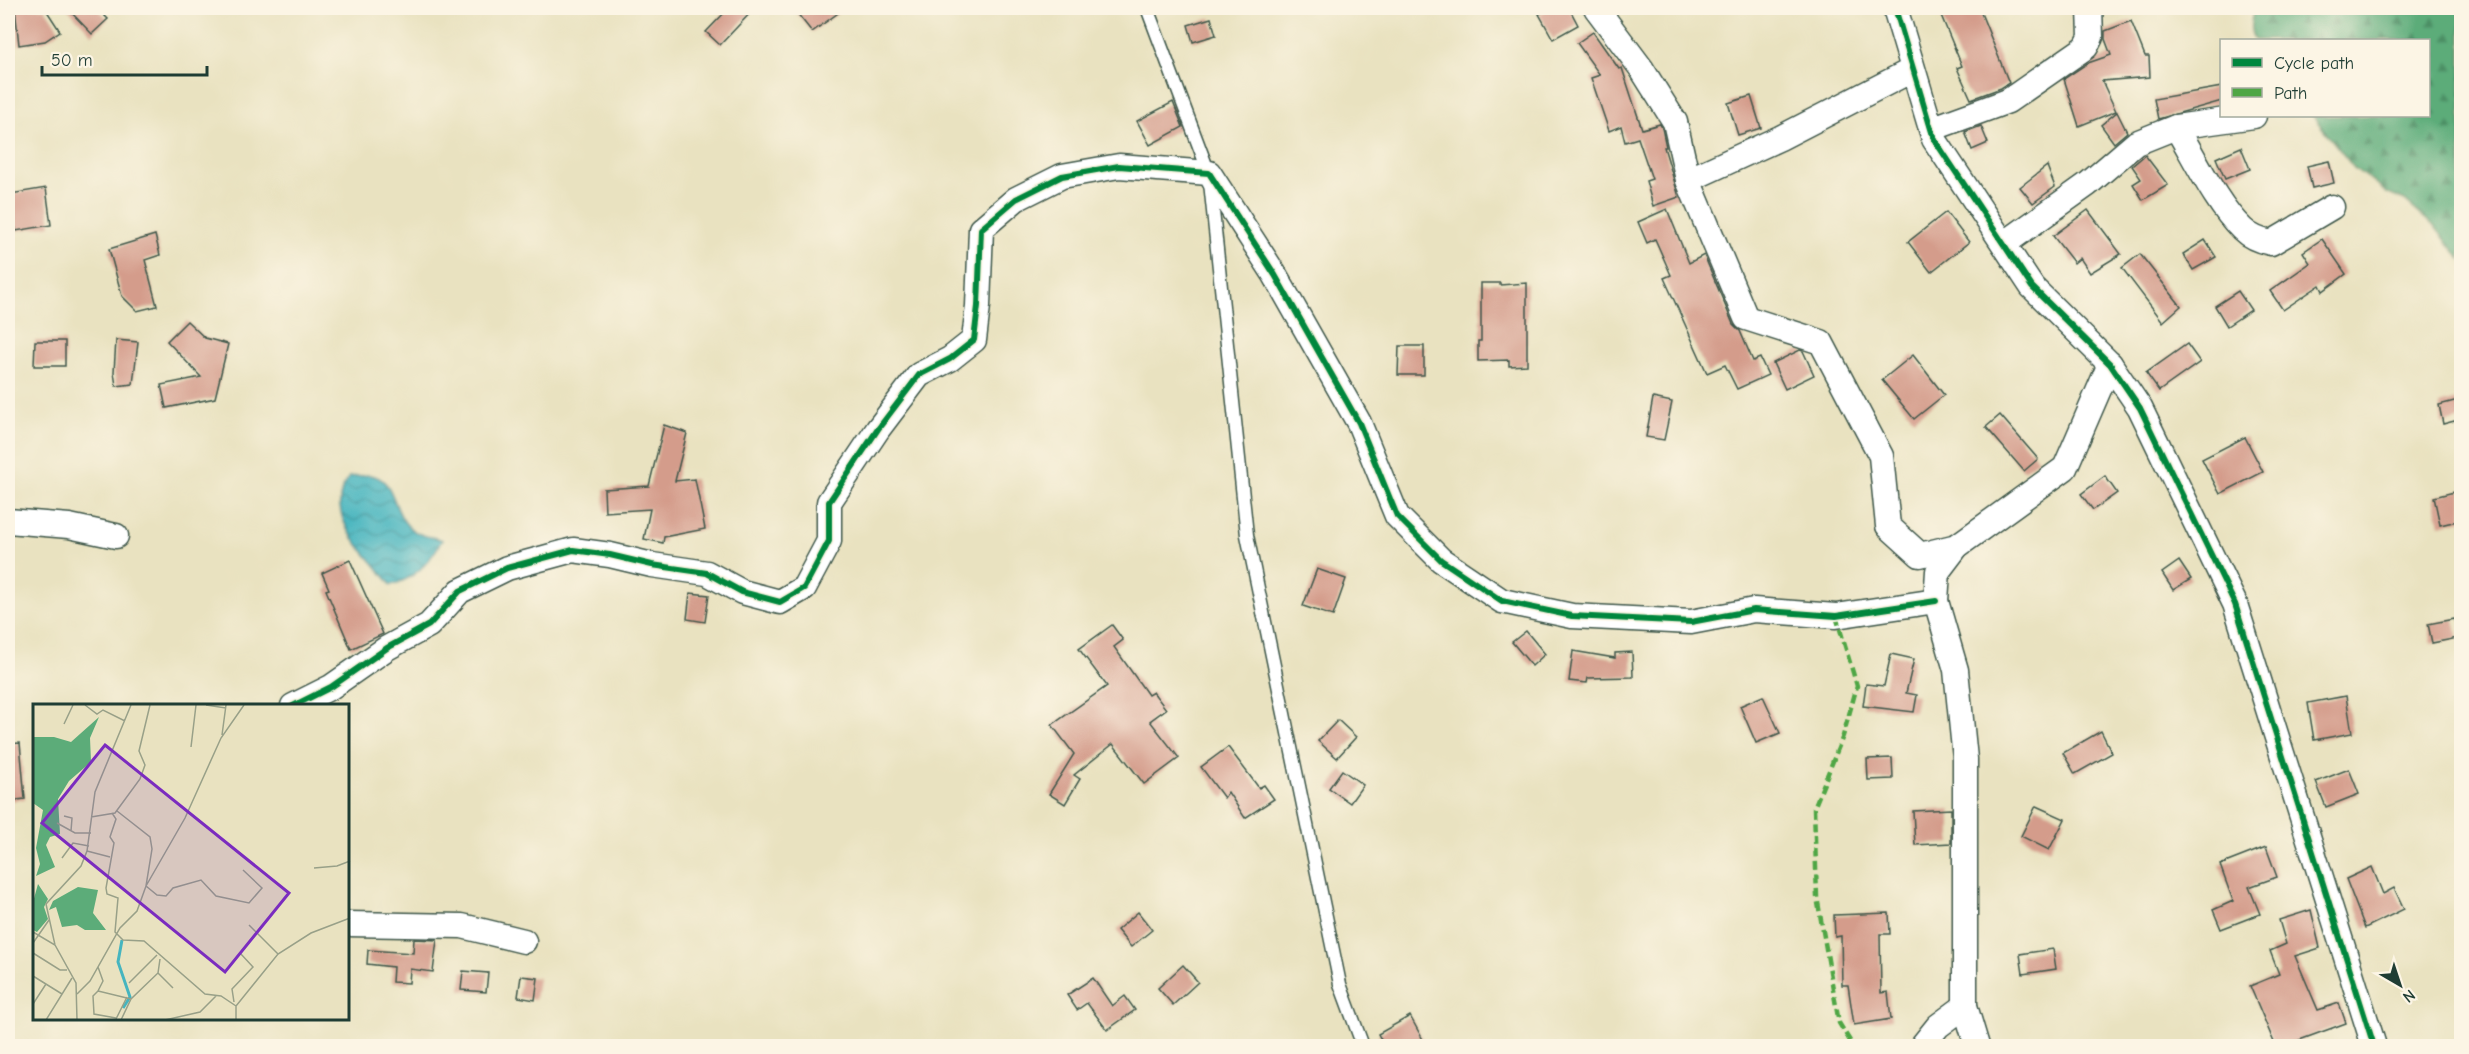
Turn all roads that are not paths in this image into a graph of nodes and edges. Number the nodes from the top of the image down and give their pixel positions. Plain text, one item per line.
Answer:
1 (1147, 8) edge
2 (1596, 8) edge
3 (1894, 8) edge
4 (2090, 8) edge
5 (1912, 70) junction
6 (2247, 117) edge
7 (2176, 127) junction
8 (1931, 129) junction
9 (1209, 173) junction
10 (1688, 180) junction
11 (2332, 207) dead end
12 (2004, 244) junction
13 (2110, 364) junction
14 (8, 521) edge
15 (116, 536) dead end
16 (1957, 546) junction
17 (1936, 601) junction
18 (297, 704) edge
19 (350, 924) edge
20 (524, 941) dead end
21 (1965, 1006) junction
22 (1363, 1047) edge
23 (1922, 1047) edge
24 (1977, 1047) edge
25 (2374, 1047) edge

1 - 9 lane
2 - 10 street
3 - 5 street
4 - 8 street
5 - 8 street
5 - 10 street
6 - 7 street
7 - 11 street
7 - 12 street
8 - 12 street
9 - 17 street
9 - 18 street
9 - 22 lane
10 - 16 street
12 - 13 street
13 - 16 street
13 - 25 street
14 - 15 street
16 - 17 street
17 - 21 street
19 - 20 street
21 - 23 street
21 - 24 street

